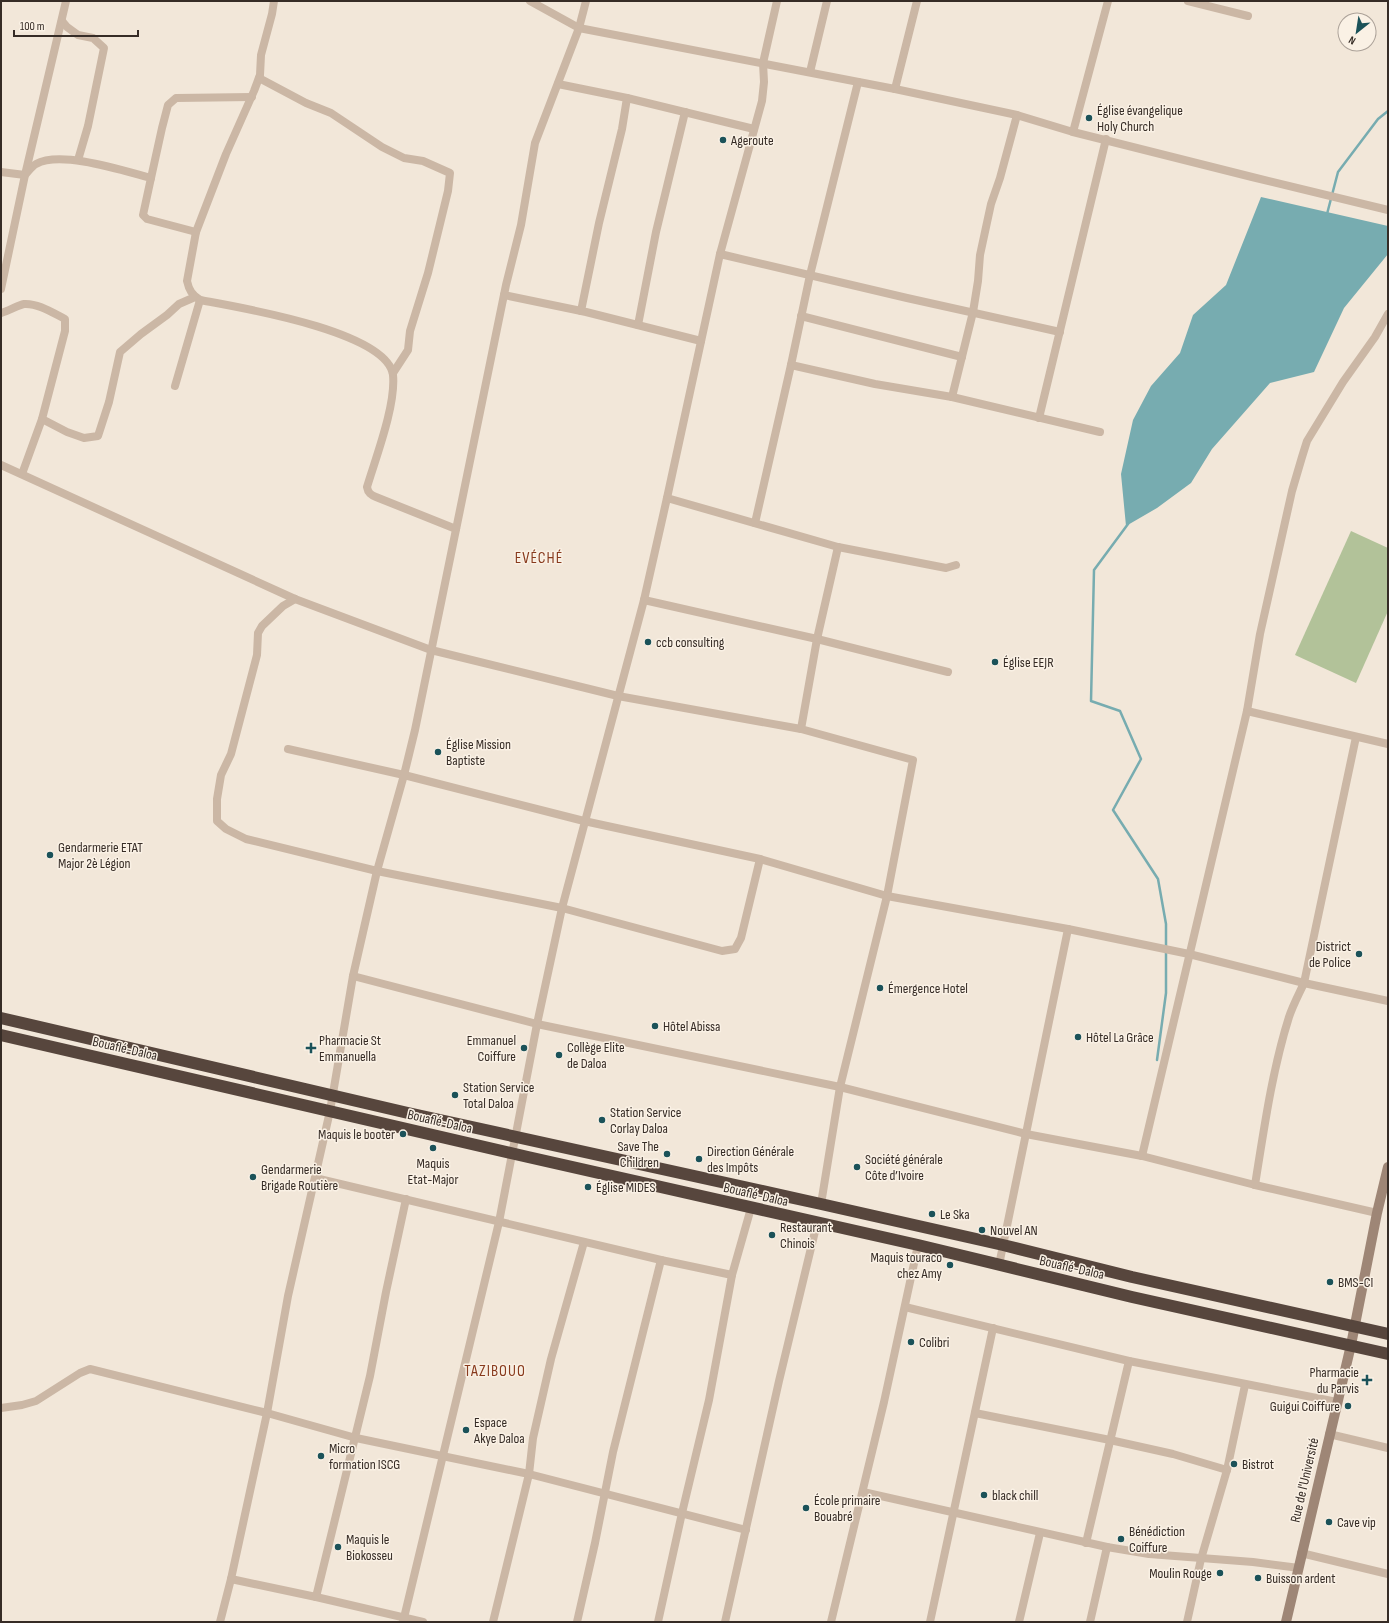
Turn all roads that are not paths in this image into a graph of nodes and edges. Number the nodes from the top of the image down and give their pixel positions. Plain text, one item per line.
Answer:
1 (66, 1) edge
2 (274, 1) edge
3 (530, 1) edge
4 (586, 1) edge
5 (777, 1) edge
6 (827, 1) edge
7 (918, 1) edge
8 (1108, 1) edge
9 (1188, 1) edge
10 (1248, 16) dead end
11 (62, 21) junction
12 (579, 28) junction
13 (763, 63) junction
14 (810, 72) junction
15 (259, 78) junction
16 (858, 82) junction
17 (558, 84) junction
18 (896, 89) junction
19 (252, 97) junction
20 (627, 98) junction
21 (685, 112) junction
22 (1017, 116) junction
23 (754, 129) junction
24 (1073, 132) junction
25 (1106, 140) junction
26 (78, 160) junction
27 (1, 172) edge
28 (25, 175) junction
29 (151, 178) junction
30 (1388, 210) edge
31 (196, 232) junction
32 (720, 254) junction
33 (810, 275) junction
34 (1, 289) edge
35 (504, 295) junction
36 (197, 298) junction
37 (581, 311) junction
38 (972, 312) junction
39 (1, 313) edge
40 (1388, 314) edge
41 (801, 316) junction
42 (638, 325) junction
43 (1060, 332) junction
44 (701, 341) junction
45 (962, 357) junction
46 (791, 365) junction
47 (392, 373) junction
48 (175, 386) dead end
49 (952, 397) junction
50 (1039, 418) junction
51 (42, 419) junction
52 (1100, 432) dead end
53 (1, 465) edge
54 (22, 474) junction
55 (667, 498) junction
56 (755, 523) junction
57 (456, 529) junction
58 (838, 547) junction
59 (956, 565) dead end
60 (295, 599) junction
61 (644, 600) junction
62 (817, 639) junction
63 (431, 650) junction
64 (948, 672) dead end
65 (618, 696) junction
66 (1248, 711) junction
67 (801, 730) junction
68 (1356, 737) junction
69 (1388, 744) edge
70 (288, 749) dead end
71 (404, 775) junction
72 (584, 821) junction
73 (760, 859) junction
74 (377, 871) junction
75 (886, 896) junction
76 (562, 908) junction
77 (1068, 929) junction
78 (1189, 954) junction
79 (353, 976) junction
80 (1304, 983) junction
81 (1388, 1001) edge
82 (1, 1018) edge
83 (537, 1024) junction
84 (1, 1035) edge
85 (840, 1087) junction
86 (333, 1096) junction
87 (330, 1111) junction
88 (1026, 1134) junction
89 (514, 1138) junction
90 (511, 1153) junction
91 (1142, 1156) junction
92 (1388, 1167) edge
93 (315, 1178) junction
94 (1255, 1185) junction
95 (406, 1200) junction
96 (821, 1204) junction
97 (751, 1208) junction
98 (1377, 1213) junction
99 (499, 1222) junction
100 (817, 1223) junction
101 (584, 1242) junction
102 (918, 1245) junction
103 (1003, 1245) junction
104 (661, 1260) junction
105 (999, 1265) junction
106 (732, 1274) junction
107 (905, 1307) junction
108 (1354, 1327) junction
109 (993, 1328) junction
110 (1388, 1334) edge
111 (1351, 1345) junction
112 (1388, 1354) edge
113 (1129, 1361) junction
114 (1245, 1385) junction
115 (1337, 1402) junction
116 (1, 1408) edge
117 (267, 1413) junction
118 (975, 1413) junction
119 (1329, 1434) junction
120 (356, 1438) junction
121 (1110, 1440) junction
122 (1388, 1448) edge
123 (443, 1456) junction
124 (1228, 1470) junction
125 (529, 1474) junction
126 (863, 1492) junction
127 (606, 1493) junction
128 (682, 1513) junction
129 (954, 1514) junction
130 (746, 1530) junction
131 (1040, 1533) junction
132 (1086, 1542) junction
133 (1107, 1547) junction
134 (1301, 1553) junction
135 (1201, 1559) junction
136 (1299, 1568) junction
137 (1388, 1574) edge
138 (231, 1579) junction
139 (316, 1597) junction
140 (404, 1620) edge
141 (220, 1622) edge
142 (423, 1622) edge
143 (493, 1622) edge
144 (577, 1622) edge
145 (658, 1622) edge
146 (725, 1622) edge
147 (831, 1622) edge
148 (930, 1622) edge
149 (1019, 1622) edge
150 (1090, 1622) edge
151 (1187, 1622) edge
152 (1286, 1622) edge

1 - 11 street
2 - 15 street
3 - 12 street
4 - 12 street
5 - 13 street
6 - 14 street
7 - 18 street
8 - 24 street
9 - 10 street
11 - 26 street
11 - 28 street
12 - 13 street
12 - 17 street
13 - 14 street
13 - 23 street
14 - 16 street
15 - 19 street
15 - 47 street
16 - 18 street
16 - 33 street
17 - 20 street
17 - 35 street
18 - 22 street
19 - 29 street
19 - 31 street
20 - 21 street
20 - 37 street
21 - 23 street
21 - 42 street
22 - 24 street
22 - 38 street
23 - 32 street
24 - 25 street
25 - 30 street
25 - 43 street
26 - 28 street
26 - 29 street
27 - 28 street
28 - 34 street
29 - 31 street
31 - 36 street
32 - 33 street
32 - 44 street
33 - 38 street
33 - 41 street
35 - 37 street
35 - 57 street
36 - 47 street
36 - 48 street
36 - 51 street
37 - 42 street
38 - 43 street
38 - 45 street
39 - 51 street
40 - 66 street
41 - 45 street
41 - 46 street
42 - 44 street
43 - 50 street
44 - 55 street
45 - 49 street
46 - 49 street
46 - 56 street
47 - 57 street
49 - 50 street
50 - 52 street
51 - 54 street
53 - 54 street
54 - 60 street
55 - 56 street
55 - 61 street
56 - 58 street
57 - 63 street
58 - 59 street
58 - 62 street
60 - 63 street
60 - 74 street
61 - 62 street
61 - 65 street
62 - 64 street
62 - 67 street
63 - 65 street
63 - 71 street
65 - 67 street
65 - 72 street
66 - 68 street
66 - 78 street
67 - 75 street
68 - 69 street
68 - 80 street
70 - 71 street
71 - 72 street
71 - 74 street
72 - 73 street
72 - 76 street
73 - 75 street
73 - 76 street
74 - 76 street
74 - 79 street
75 - 77 street
75 - 85 street
76 - 83 street
77 - 78 street
77 - 88 street
78 - 80 street
78 - 91 street
79 - 83 street
79 - 86 street
80 - 81 street
80 - 94 street
82 - 86 highway, Bouaflé-Daloa
83 - 85 street
83 - 89 street
84 - 87 highway, Bouaflé-Daloa
85 - 88 street
85 - 96 street
86 - 87 street
86 - 89 highway, Bouaflé-Daloa
87 - 90 highway, Bouaflé-Daloa
87 - 93 street
88 - 91 street
88 - 103 street
89 - 90 street
89 - 96 highway, Bouaflé-Daloa
90 - 97 highway, Bouaflé-Daloa
90 - 99 street
91 - 94 street
92 - 98 street, Rue de l'Université
93 - 95 street
93 - 117 street
94 - 98 street
95 - 99 street
95 - 120 street
96 - 103 highway, Bouaflé-Daloa
97 - 100 highway, Bouaflé-Daloa
97 - 106 street
98 - 108 street, Rue de l'Université
99 - 101 street
99 - 123 street
100 - 102 highway, Bouaflé-Daloa
100 - 130 street
101 - 104 street
101 - 125 street
102 - 105 highway, Bouaflé-Daloa
102 - 107 street
103 - 105 street
103 - 108 highway, Bouaflé-Daloa
104 - 106 street
104 - 127 street
105 - 111 highway, Bouaflé-Daloa
106 - 128 street
107 - 109 street
107 - 126 street
108 - 110 highway, Bouaflé-Daloa
108 - 111 street, Rue de l'Université
109 - 113 street
109 - 118 street
111 - 112 highway, Bouaflé-Daloa
111 - 115 street, Rue de l'Université
113 - 114 street
113 - 121 street
114 - 115 street
114 - 124 street
115 - 119 street, Rue de l'Université
116 - 117 street
117 - 120 street
117 - 138 street
118 - 121 street
118 - 129 street
119 - 122 street
119 - 134 street, Rue de l'Université
120 - 123 street
120 - 139 street
121 - 124 street
121 - 132 street
123 - 125 street
123 - 140 street
124 - 135 street
125 - 127 street
125 - 143 street
126 - 129 street
126 - 147 street
127 - 128 street
127 - 144 street
128 - 130 street
128 - 145 street
129 - 131 street
129 - 148 street
130 - 146 street
131 - 132 street
131 - 149 street
132 - 133 street
133 - 135 street
133 - 150 street
134 - 136 street, Rue de l'Université
134 - 137 street
135 - 136 street
135 - 151 street
136 - 152 street, Rue de l'Université
138 - 139 street
138 - 141 street
139 - 140 street
140 - 142 street

